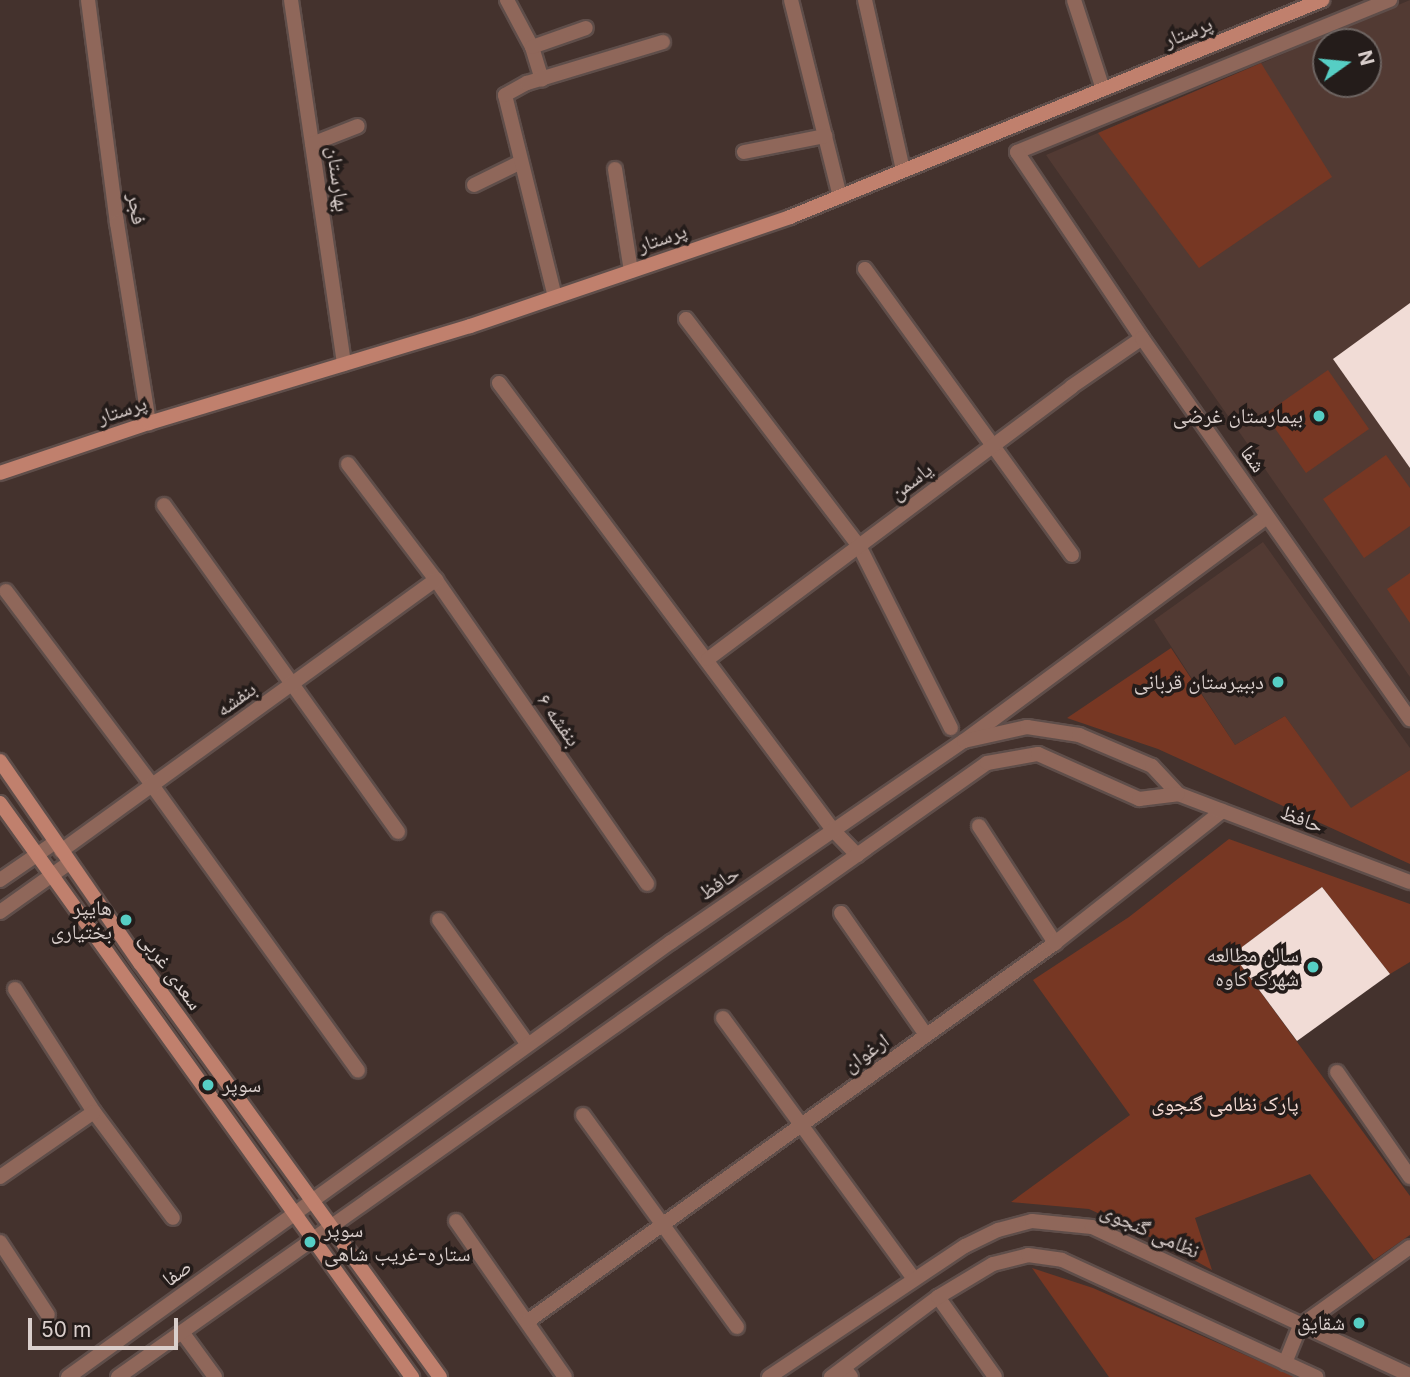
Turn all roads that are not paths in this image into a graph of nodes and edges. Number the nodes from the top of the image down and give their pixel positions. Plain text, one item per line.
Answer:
1 (88, 0) edge
2 (291, 0) edge
3 (507, 0) edge
4 (790, 0) edge
5 (865, 0) edge
6 (1074, 0) edge
7 (1322, 0) edge
8 (1390, 0) edge
9 (586, 28) dead end
10 (663, 42) dead end
11 (532, 47) junction
12 (542, 79) junction
13 (1103, 89) junction
14 (358, 126) dead end
15 (825, 136) junction
16 (312, 144) junction
17 (744, 152) dead end
18 (522, 162) junction
19 (615, 169) dead end
20 (904, 170) junction
21 (474, 185) dead end
22 (840, 196) junction
23 (865, 269) dead end
24 (631, 271) junction
25 (555, 297) junction
26 (685, 319) dead end
27 (1142, 338) junction
28 (344, 364) junction
29 (499, 383) dead end
30 (149, 423) junction
31 (993, 446) junction
32 (348, 464) dead end
33 (0, 474) edge
34 (163, 505) dead end
35 (1267, 517) junction
36 (859, 546) junction
37 (1072, 555) dead end
38 (436, 580) junction
39 (6, 591) dead end
40 (708, 659) junction
41 (293, 683) junction
42 (1410, 719) edge
43 (951, 728) dead end
44 (964, 741) junction
45 (0, 761) edge
46 (152, 785) junction
47 (1178, 794) junction
48 (0, 803) edge
49 (1222, 811) junction
50 (979, 826) dead end
51 (833, 830) junction
52 (398, 832) dead end
53 (61, 852) junction
54 (37, 855) junction
55 (857, 855) junction
56 (51, 874) junction
57 (0, 880) edge
58 (1410, 883) edge
59 (647, 884) dead end
60 (0, 912) edge
61 (841, 913) dead end
62 (439, 920) dead end
63 (1055, 943) junction
64 (15, 989) dead end
65 (723, 1018) dead end
66 (926, 1035) junction
67 (528, 1045) junction
68 (358, 1071) dead end
69 (1337, 1072) dead end
70 (94, 1112) junction
71 (583, 1115) dead end
72 (801, 1125) junction
73 (0, 1177) edge
74 (1410, 1177) edge
75 (311, 1202) junction
76 (294, 1215) junction
77 (173, 1218) dead end
78 (456, 1221) dead end
79 (662, 1225) junction
80 (329, 1227) junction
81 (312, 1239) junction
82 (0, 1242) edge
83 (1410, 1247) edge
84 (912, 1278) junction
85 (938, 1297) junction
86 (48, 1315) dead end
87 (528, 1321) junction
88 (1300, 1326) junction
89 (737, 1327) dead end
90 (182, 1332) junction
91 (1285, 1363) junction
92 (848, 1372) edge
93 (1410, 1375) edge
94 (68, 1377) edge
95 (118, 1377) edge
96 (215, 1377) edge
97 (412, 1377) edge
98 (440, 1377) edge
99 (565, 1377) edge
100 (769, 1377) edge
101 (831, 1377) edge
102 (995, 1377) edge
103 (1316, 1377) edge

1 - 30 street, فجر
2 - 16 street, بهارستان
3 - 11 street
4 - 15 street
5 - 20 street
6 - 13 street
7 - 13 main road, پرستار
8 - 27 street, شفا
9 - 11 street
10 - 12 street
11 - 12 street
12 - 18 street
13 - 20 main road, پرستار
14 - 16 street
15 - 17 street
15 - 22 street
16 - 28 street, بهارستان
18 - 21 street
18 - 25 street
19 - 24 street
20 - 22 main road, پرستار
22 - 24 main road, پرستار
23 - 31 street
24 - 25 main road, پرستار
25 - 28 main road, پرستار
26 - 36 street
27 - 31 street, یاسمن
27 - 35 street, شفا
28 - 30 main road, پرستار
29 - 40 street
30 - 33 main road, پرستار
31 - 36 street, یاسمن
31 - 37 street
32 - 38 street, بنفشه ۶
34 - 41 street
35 - 42 street, شفا
35 - 44 street
36 - 40 street, یاسمن
36 - 43 street
38 - 41 street, بنفشه
38 - 59 street, بنفشه ۶
39 - 46 street
40 - 51 street
41 - 46 street, بنفشه
41 - 52 street
44 - 47 street, حافظ
44 - 51 street, حافظ
45 - 53 main road, سعدی غربی
46 - 53 street, بنفشه
46 - 68 street
47 - 49 street, حافظ
47 - 55 street, حافظ
48 - 54 main road, سعدی غربی
49 - 58 street, حافظ
49 - 63 street, ارغوان
50 - 63 street
51 - 55 street
51 - 67 street, حافظ
53 - 54 street
53 - 56 street
53 - 75 main road, سعدی غربی
54 - 56 main road, سعدی غربی
54 - 57 street
55 - 80 street, حافظ
56 - 60 street
56 - 76 main road, سعدی غربی
61 - 66 street
62 - 67 street
63 - 66 street, ارغوان
64 - 70 street
65 - 72 street
66 - 72 street, ارغوان
67 - 75 street, حافظ
69 - 74 street
70 - 73 street
70 - 77 street
71 - 79 street
72 - 79 street, ارغوان
72 - 84 street
75 - 76 street, صفا
75 - 80 main road, سعدی غربی
76 - 81 main road, سعدی غربی
76 - 94 street, صفا
78 - 87 street
79 - 87 street, ارغوان
79 - 89 street
80 - 81 street
80 - 98 main road, سعدی غربی
81 - 90 street
81 - 97 main road, سعدی غربی
82 - 86 street
83 - 88 street
84 - 88 street, نظامی گنجوی
84 - 100 street, نظامی گنجوی
85 - 91 street
85 - 92 street
85 - 102 street
87 - 99 street
88 - 91 street
88 - 93 street, نظامی گنجوی
90 - 95 street
90 - 96 street
91 - 103 street
92 - 101 street

